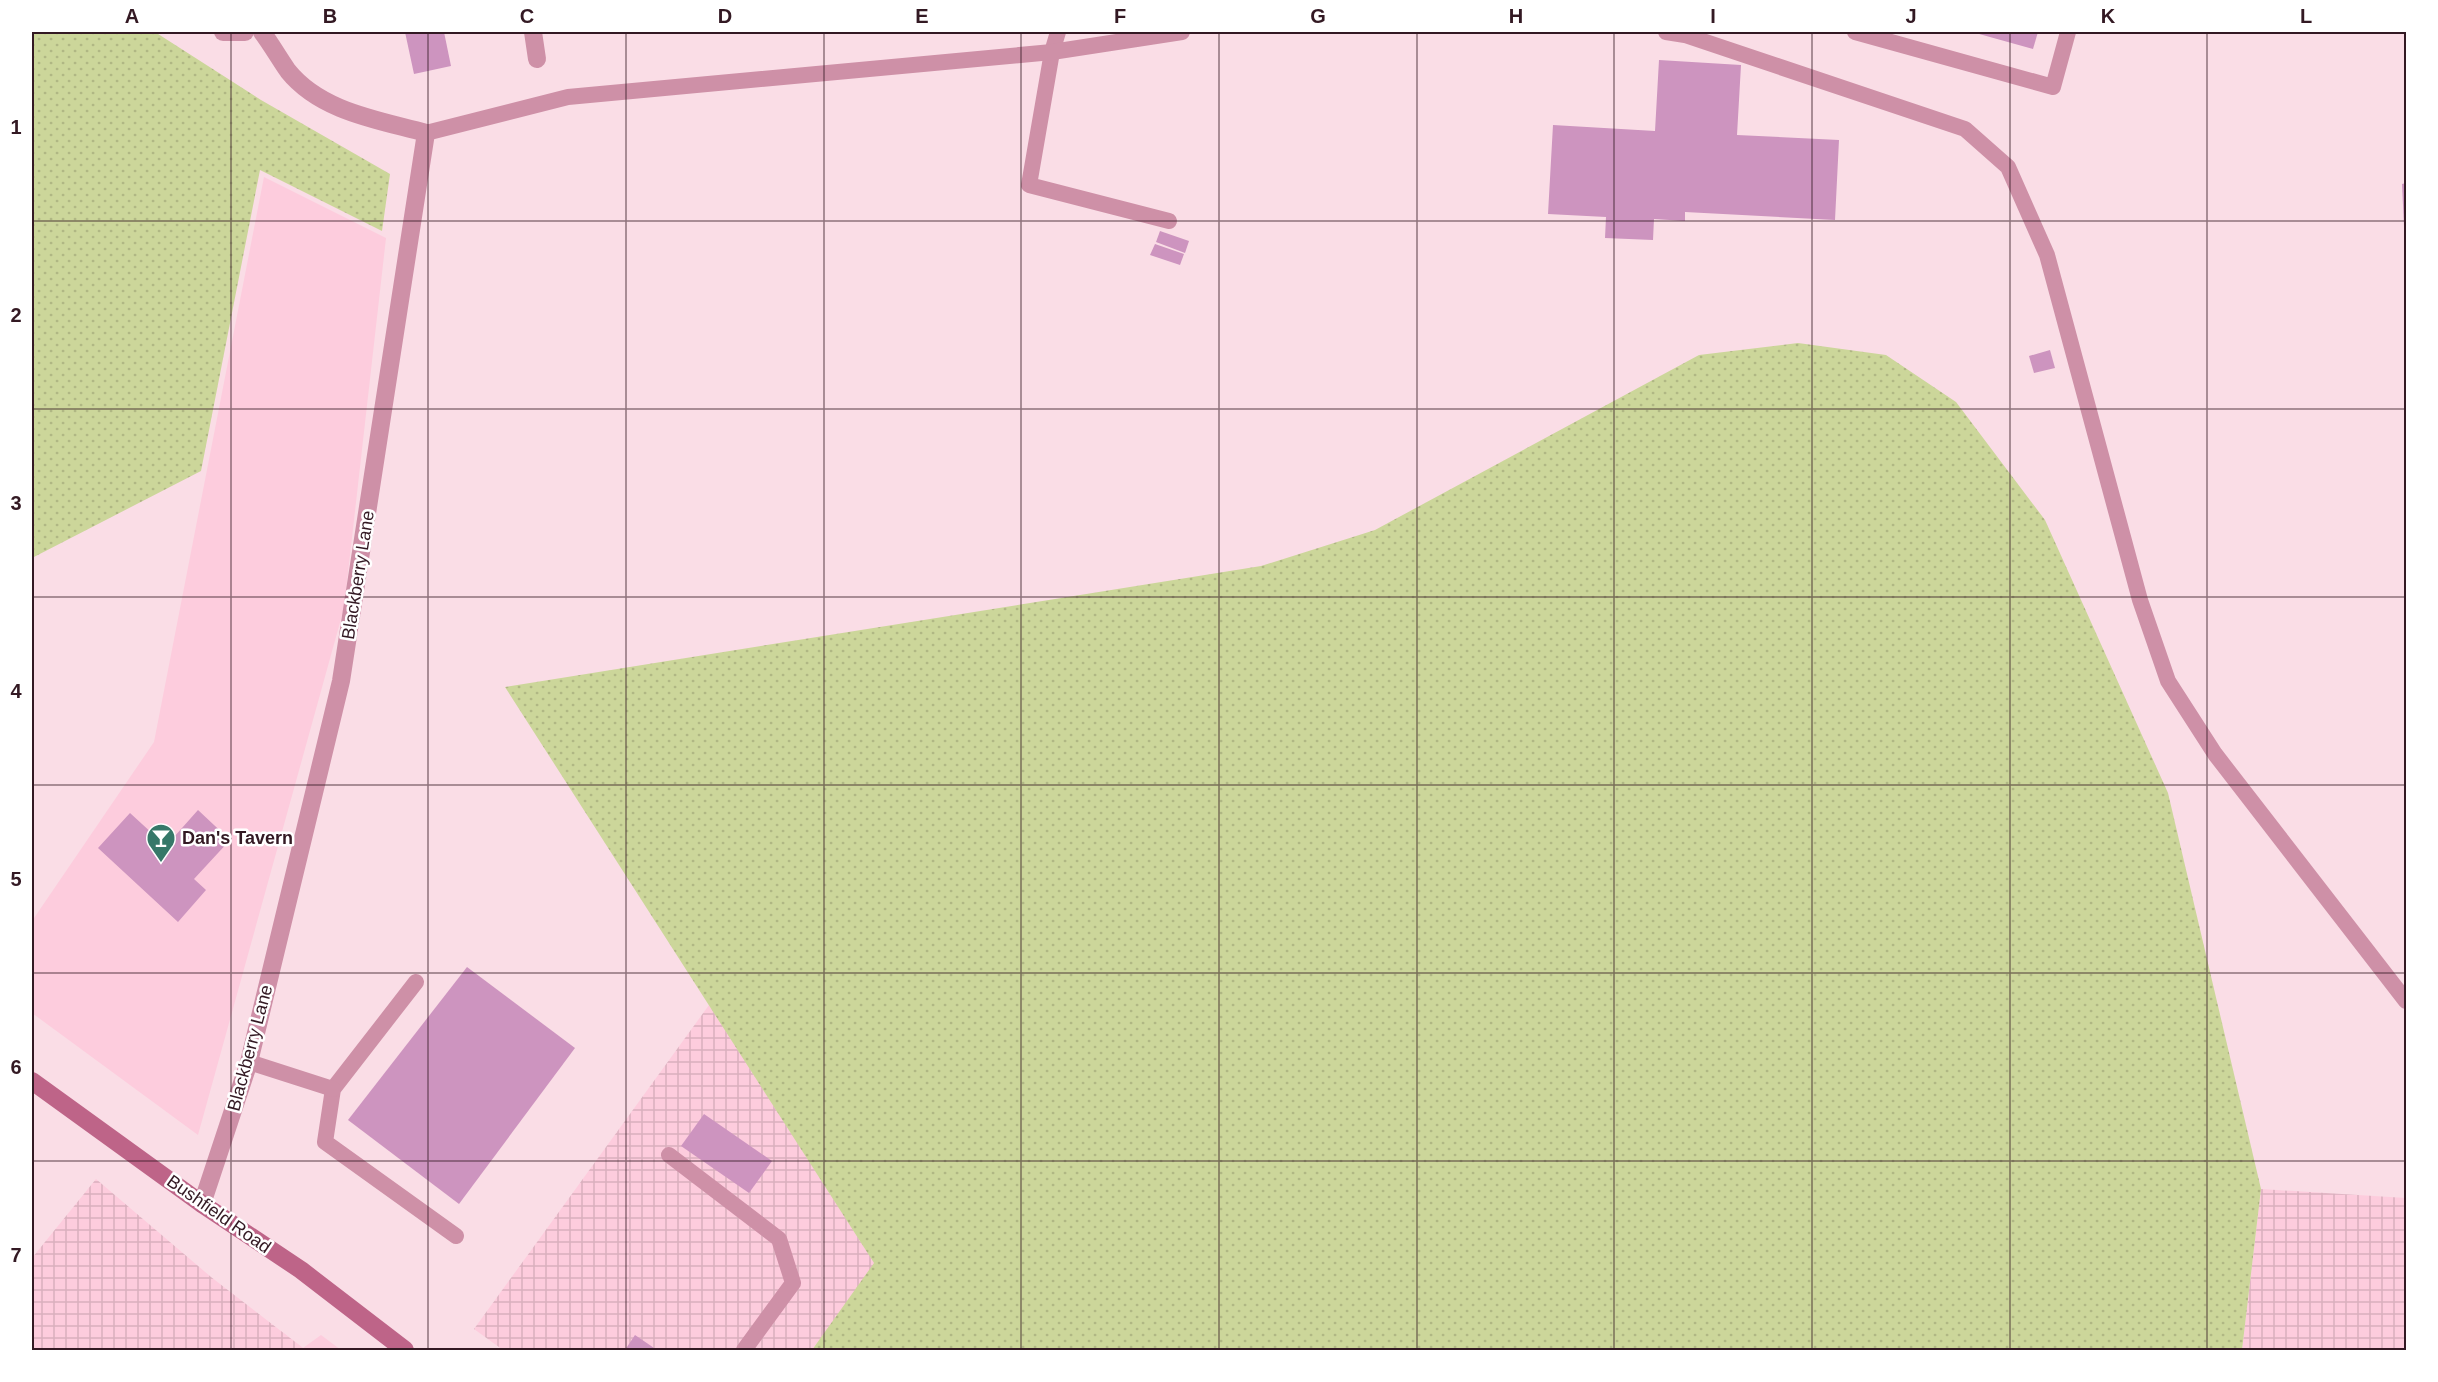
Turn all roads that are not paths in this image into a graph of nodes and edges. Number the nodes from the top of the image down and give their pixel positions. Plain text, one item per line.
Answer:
1 (223, 32) edge
2 (245, 32) edge
3 (262, 32) edge
4 (533, 32) edge
5 (1058, 32) edge
6 (1182, 32) edge
7 (1666, 32) edge
8 (1854, 32) edge
9 (2068, 32) edge
10 (1052, 52) junction
11 (537, 59) dead end
12 (426, 133) junction
13 (1169, 221) dead end
14 (416, 982) dead end
15 (2406, 1001) edge
16 (249, 1062) junction
17 (32, 1080) edge
18 (333, 1089) junction
19 (669, 1155) dead end
20 (202, 1204) junction
21 (456, 1236) dead end
22 (399, 1349) edge
23 (744, 1350) edge

1 - 2 street
3 - 12 street
4 - 11 street
5 - 10 lane
6 - 10 lane
7 - 15 lane
8 - 9 lane
10 - 12 lane
10 - 13 lane
12 - 16 street, Blackberry Lane
14 - 18 lane
16 - 18 lane
16 - 20 street, Blackberry Lane
17 - 20 main road, Bushfield Road
18 - 21 lane
19 - 23 lane
20 - 22 main road, Bushfield Road

